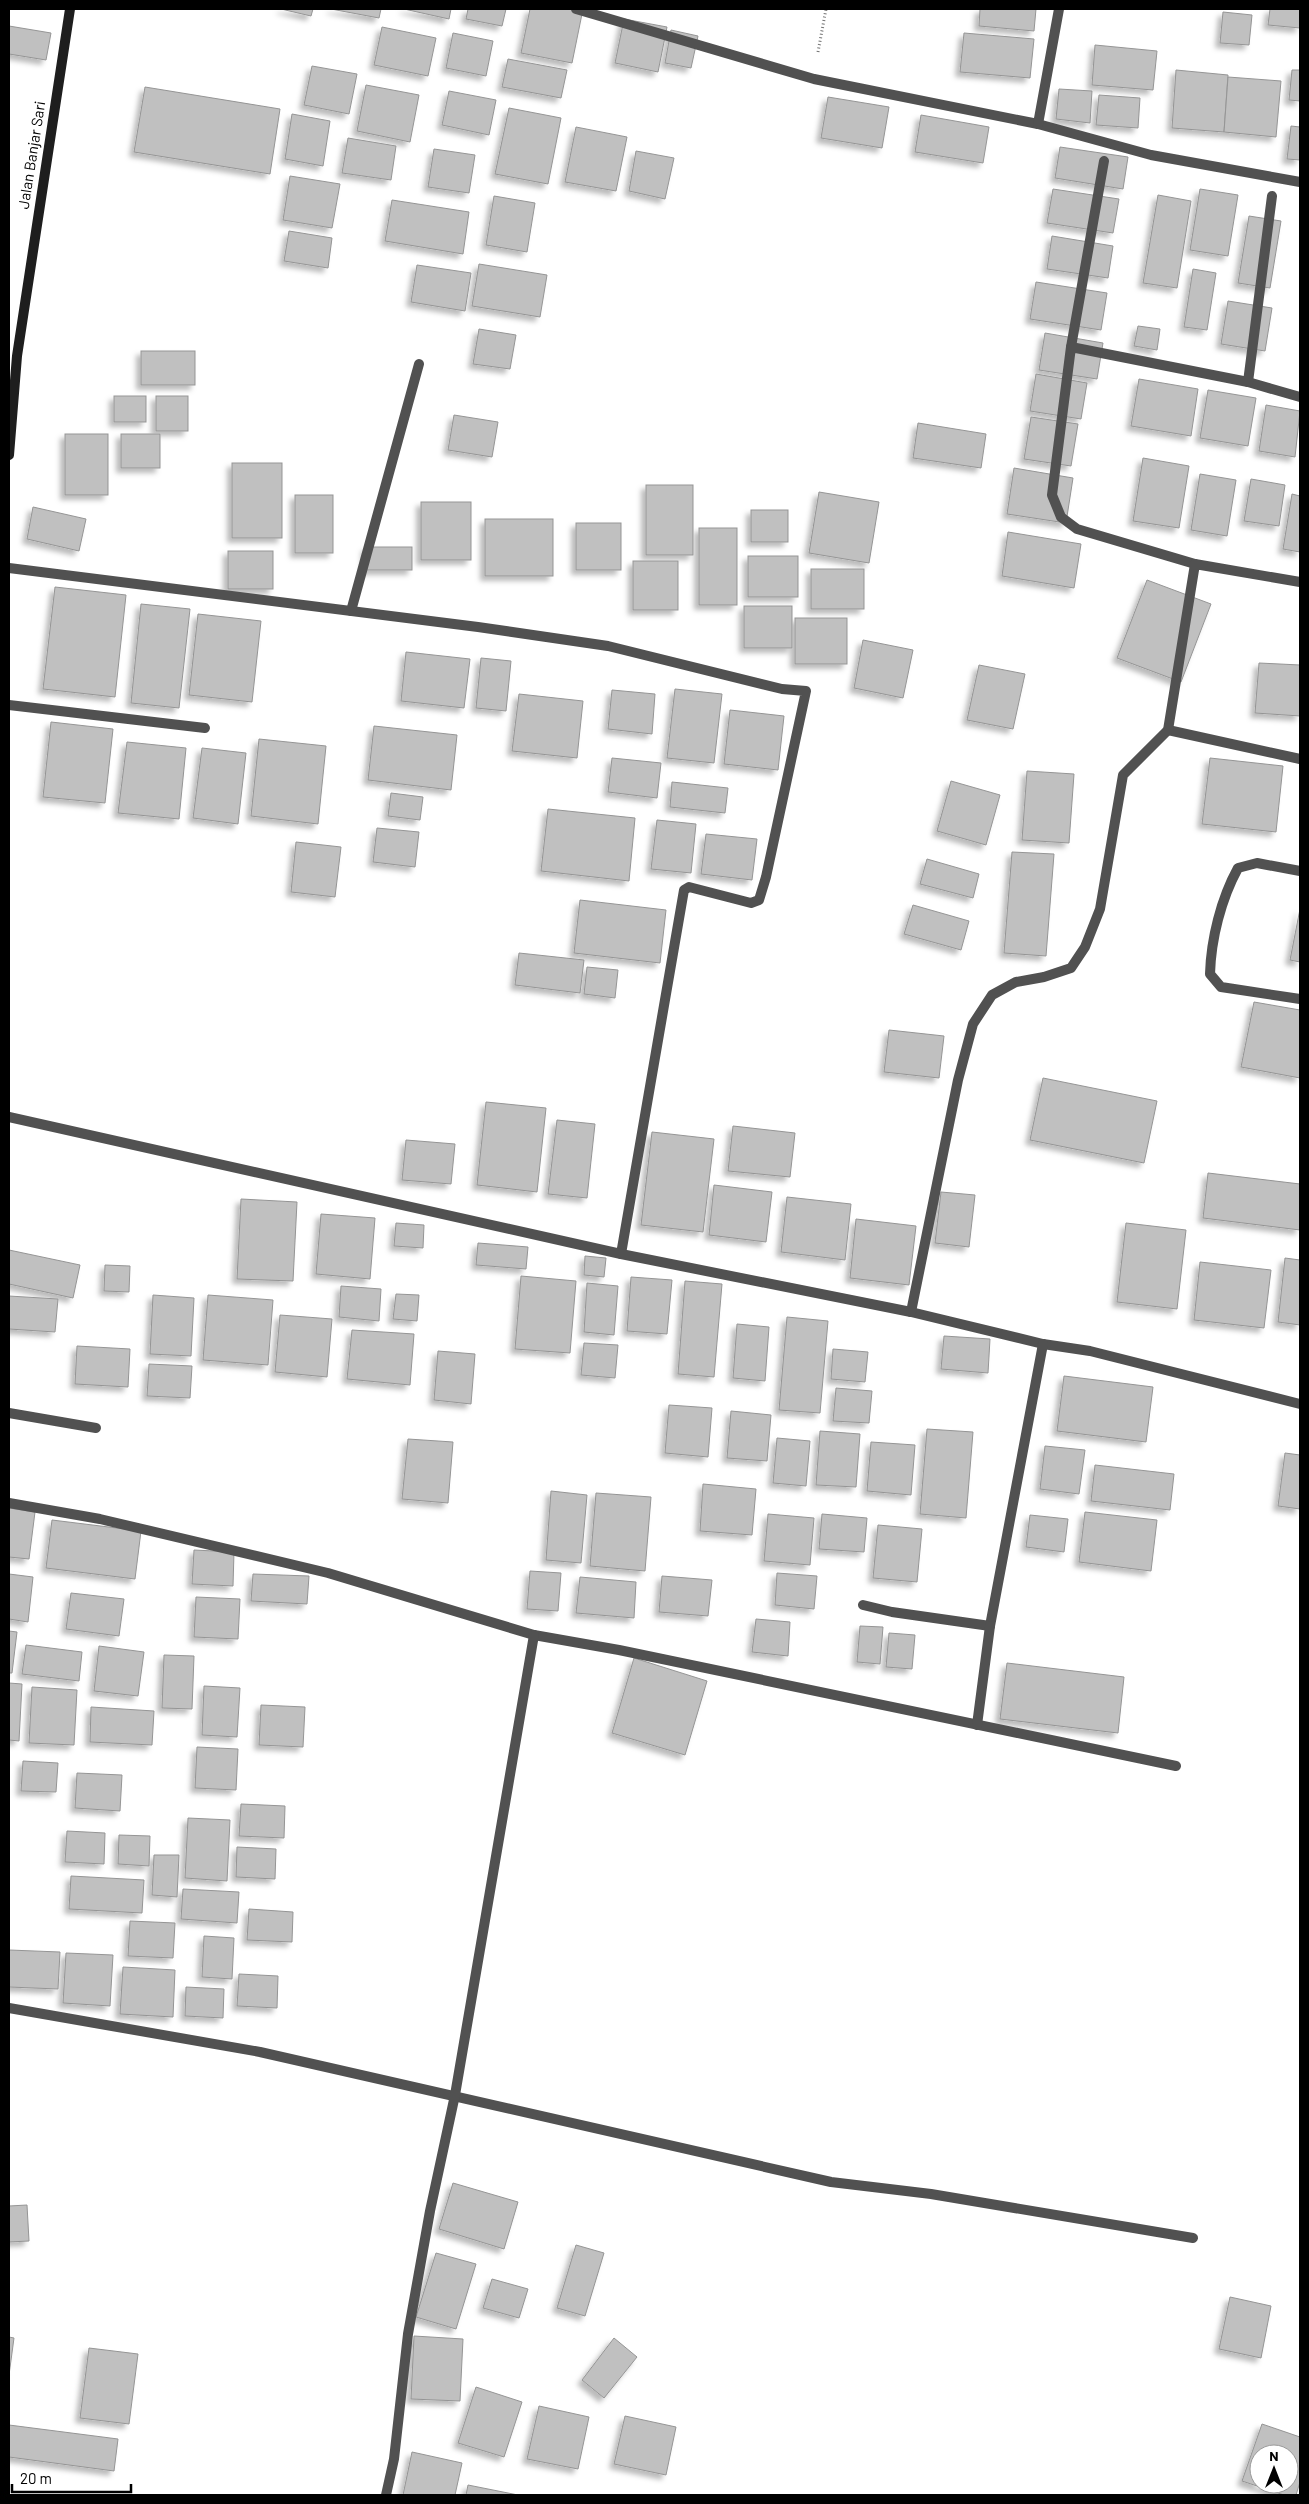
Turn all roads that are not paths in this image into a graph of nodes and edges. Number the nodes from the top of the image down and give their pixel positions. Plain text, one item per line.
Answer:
1 (70, 9) edge
2 (576, 9) edge
3 (1059, 9) edge
4 (1038, 124) junction
5 (1104, 161) dead end
6 (1300, 182) edge
7 (1272, 196) dead end
8 (1072, 347) junction
9 (13, 355) edge
10 (419, 364) dead end
11 (1248, 382) junction
12 (1300, 397) edge
13 (9, 455) edge
14 (1195, 564) junction
15 (9, 568) edge
16 (1300, 582) edge
17 (351, 611) junction
18 (9, 704) edge
19 (205, 728) dead end
20 (1168, 730) junction
21 (1300, 759) edge
22 (1300, 872) edge
23 (1300, 999) edge
24 (9, 1117) edge
25 (622, 1254) junction
26 (911, 1312) junction
27 (1043, 1344) junction
28 (1300, 1404) edge
29 (9, 1413) edge
30 (96, 1428) dead end
31 (9, 1503) edge
32 (864, 1605) dead end
33 (990, 1626) junction
34 (534, 1635) junction
35 (977, 1725) junction
36 (1176, 1766) dead end
37 (9, 2008) edge
38 (455, 2095) junction
39 (1193, 2238) dead end
40 (386, 2495) edge

1 - 9 street, Jalan Banjar Sari
2 - 4 street
3 - 4 street
4 - 6 street
5 - 8 street
7 - 11 street
8 - 11 street
8 - 14 street
9 - 13 street, Jalan Banjar Sari
10 - 17 street
11 - 12 street
14 - 16 street
14 - 20 street
15 - 17 street
17 - 25 street
18 - 19 street
20 - 21 street
20 - 26 street
22 - 23 street
24 - 25 street
25 - 26 street
26 - 27 street
27 - 28 street
27 - 33 street
29 - 30 street
31 - 34 street
32 - 33 street
33 - 35 street
34 - 35 street
34 - 38 street
35 - 36 street
37 - 38 street
38 - 39 street
38 - 40 street

